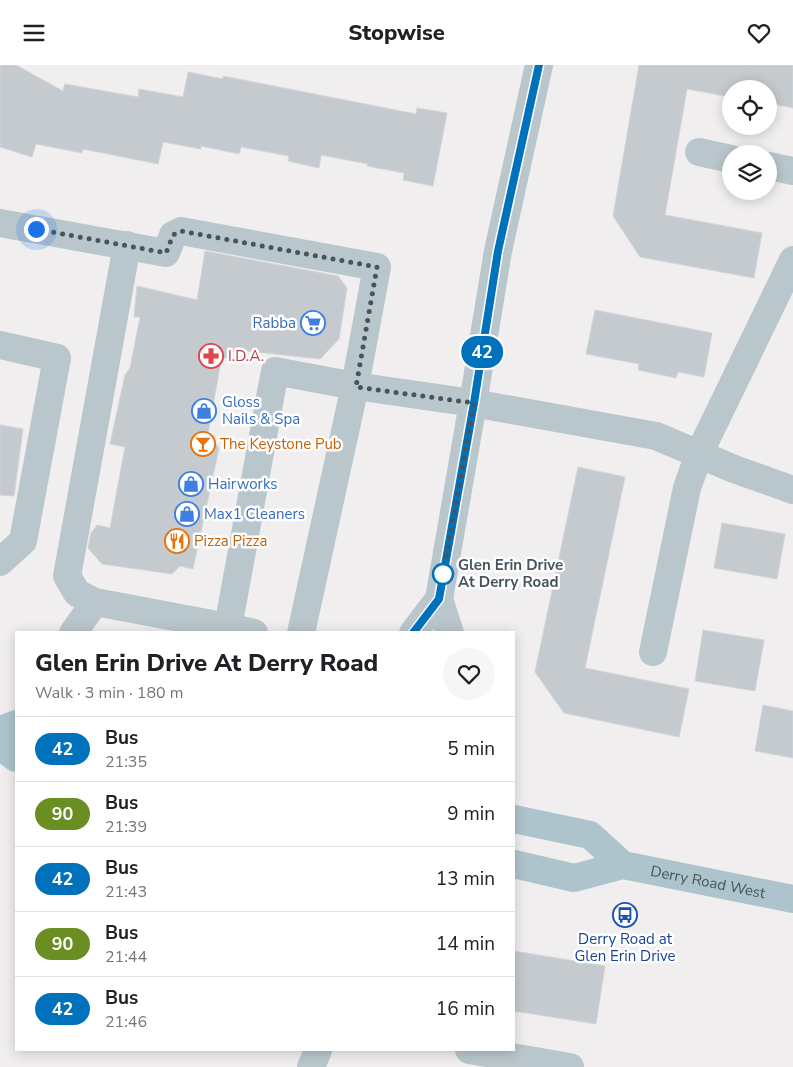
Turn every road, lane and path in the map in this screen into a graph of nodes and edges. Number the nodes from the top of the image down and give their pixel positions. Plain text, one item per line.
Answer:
1 (539, 65) edge
2 (700, 152) dead end
3 (722, 157) edge
4 (777, 168) edge
5 (793, 171) edge
6 (0, 223) edge
7 (127, 245) junction
8 (793, 260) edge
9 (0, 345) edge
10 (356, 387) junction
11 (474, 403) junction
12 (699, 454) junction
13 (793, 490) edge
14 (0, 562) edge
15 (439, 599) junction
16 (95, 602) junction
17 (228, 627) junction
18 (74, 631) edge
19 (245, 631) edge
20 (301, 631) edge
21 (415, 631) edge
22 (449, 631) edge
23 (653, 652) dead end
24 (15, 724) edge
25 (0, 730) edge
26 (0, 745) edge
27 (15, 757) edge
28 (515, 819) edge
29 (515, 864) edge
30 (623, 865) junction
31 (793, 899) edge
32 (318, 1051) edge
33 (475, 1051) edge
34 (311, 1067) edge
35 (570, 1067) edge

1 - 11 street
2 - 3 street
4 - 5 street
6 - 7 street
7 - 10 street
7 - 16 street
8 - 12 street
9 - 14 street
10 - 11 street
10 - 17 street
10 - 20 street
11 - 12 street
11 - 15 street
12 - 13 street
12 - 23 street
15 - 21 street
15 - 22 street
16 - 17 street
16 - 18 street
17 - 19 street
24 - 25 main road
26 - 27 main road
28 - 30 main road
29 - 30 main road, Derry Road West
30 - 31 main road, Derry Road West
32 - 34 street
33 - 35 street

